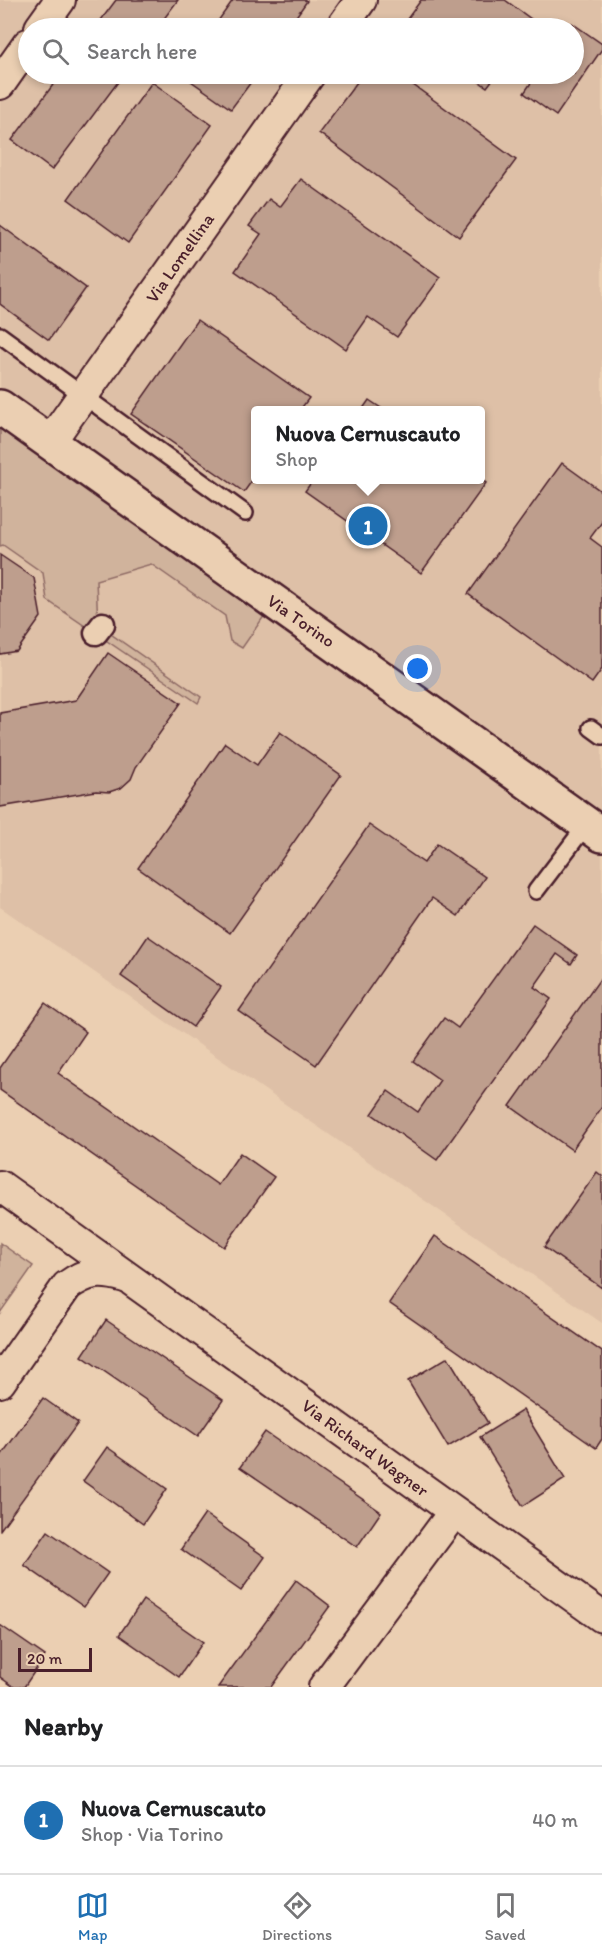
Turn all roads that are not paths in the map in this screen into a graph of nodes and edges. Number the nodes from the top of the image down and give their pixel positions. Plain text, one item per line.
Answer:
1 (60, 0) edge
2 (361, 0) edge
3 (46, 18) edge
4 (348, 18) edge
5 (18, 58) edge
6 (0, 84) edge
7 (303, 84) edge
8 (0, 335) edge
9 (84, 396) junction
10 (0, 407) edge
11 (50, 442) junction
12 (245, 513) dead end
13 (594, 829) edge
14 (536, 891) dead end
15 (0, 1186) edge
16 (50, 1222) junction
17 (128, 1278) junction
18 (67, 1286) junction
19 (0, 1382) edge
20 (454, 1512) junction
21 (602, 1617) edge
22 (324, 1687) edge

1 - 3 street
2 - 4 street
5 - 6 street
7 - 9 street, Via Lomellina
8 - 9 lane
9 - 11 street, Via Lomellina
9 - 12 lane
10 - 11 street, Via Torino
11 - 13 street, Via Torino
13 - 14 lane
15 - 16 street, Via Richard Wagner
16 - 17 street, Via Richard Wagner
16 - 18 street, Via Richard Wagner
17 - 18 street, Via Richard Wagner
17 - 20 street, Via Richard Wagner
18 - 19 street
20 - 21 street, Via Richard Wagner
20 - 22 street

